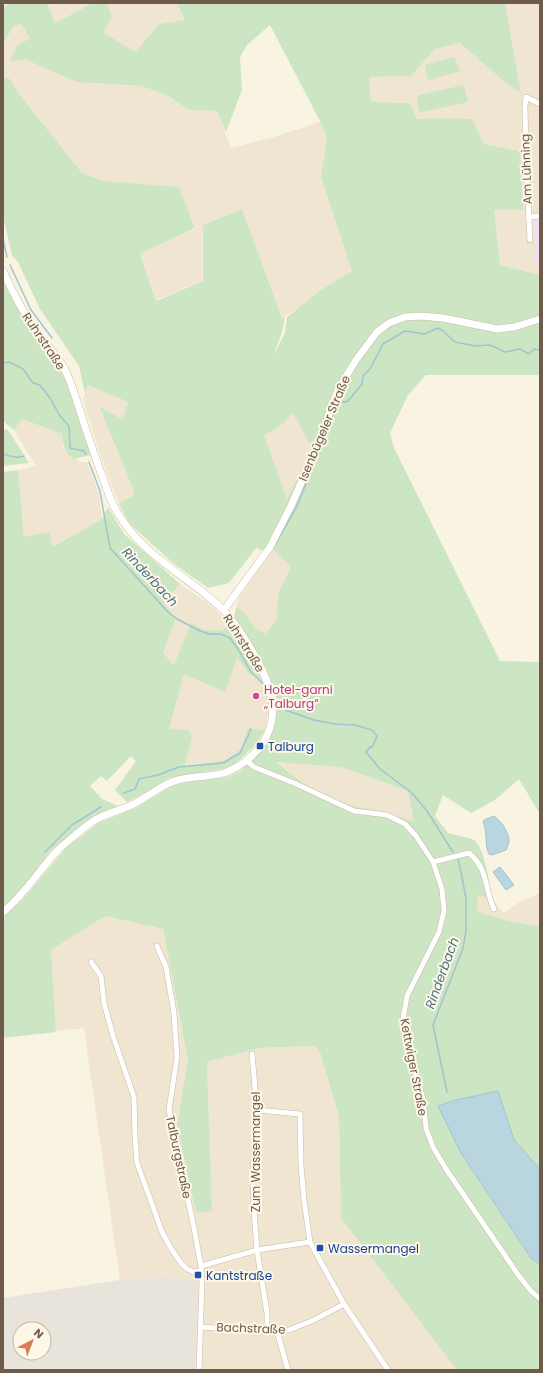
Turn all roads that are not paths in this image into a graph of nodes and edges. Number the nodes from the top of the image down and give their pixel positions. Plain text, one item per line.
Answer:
1 (540, 104) edge
2 (540, 216) edge
3 (528, 217) junction
4 (530, 240) dead end
5 (3, 271) edge
6 (540, 319) edge
7 (224, 610) junction
8 (246, 760) junction
9 (433, 862) junction
10 (494, 909) dead end
11 (3, 912) edge
12 (157, 946) dead end
13 (91, 962) dead end
14 (252, 1054) dead end
15 (257, 1110) junction
16 (310, 1242) junction
17 (257, 1250) junction
18 (201, 1269) junction
19 (540, 1299) edge
20 (344, 1304) junction
21 (200, 1326) junction
22 (267, 1331) junction
23 (277, 1331) junction
24 (199, 1370) edge
25 (288, 1370) edge
26 (388, 1370) edge

1 - 3 street, Am Lühning
2 - 3 street
3 - 4 street, Am Lühning
5 - 7 main road, Ruhrstraße
6 - 7 main road, Isenbügeler Straße
7 - 8 main road, Ruhrstraße
8 - 9 street, Kettwiger Straße
8 - 11 main road, Ruhrstraße
9 - 10 street
9 - 19 street, Kettwiger Straße
12 - 18 street, Talburgstraße
13 - 18 street
14 - 15 street, Zum Wassermangel
15 - 16 street
15 - 17 street, Zum Wassermangel
16 - 17 street
16 - 20 street
17 - 18 street
17 - 22 street, Zum Wassermangel
18 - 21 street, Talburgstraße
20 - 23 street, Bachstraße
20 - 26 street
21 - 22 street, Bachstraße
21 - 24 street, Talburgstraße
22 - 23 street, Bachstraße
23 - 25 street

